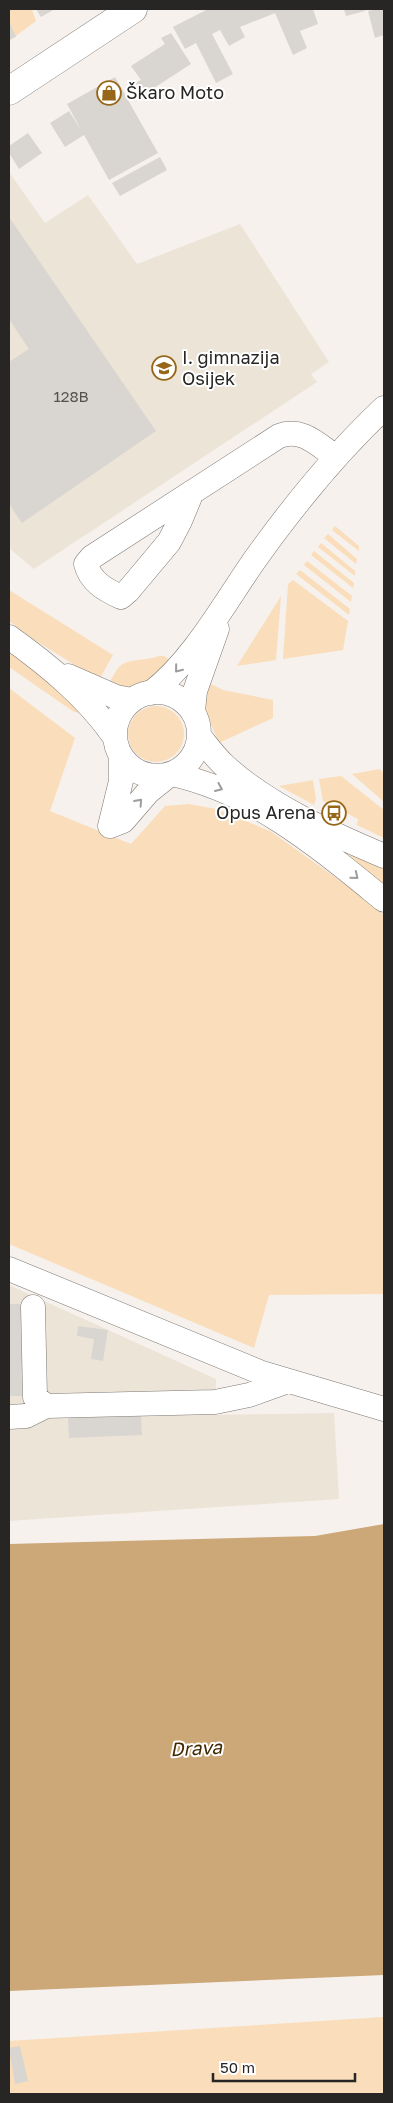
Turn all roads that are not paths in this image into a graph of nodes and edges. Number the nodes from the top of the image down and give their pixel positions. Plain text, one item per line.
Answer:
1 (130, 10) edge
2 (9, 91) edge
3 (384, 408) edge
4 (336, 457) junction
5 (192, 492) junction
6 (227, 601) junction
7 (9, 636) edge
8 (51, 668) junction
9 (142, 696) junction
10 (193, 711) junction
11 (200, 737) junction
12 (118, 747) junction
13 (170, 775) junction
14 (384, 856) edge
15 (384, 900) edge
16 (9, 1269) edge
17 (34, 1307) dead end
18 (288, 1381) junction
19 (46, 1406) junction
20 (384, 1408) edge
21 (9, 1417) edge

1 - 2 main road
3 - 4 street
4 - 5 street
4 - 6 street
5 - 5 street
6 -> 9 street
6 - 10 street
7 - 8 street
8 - 9 street
8 - 12 street
9 - 10 street
9 - 12 street
10 - 11 street
11 - 13 street
11 - 14 street
12 - 13 street
12 -> 13 street
13 -> 15 street
16 - 18 street
17 - 19 street
18 - 19 street
18 - 20 street
19 - 21 street

